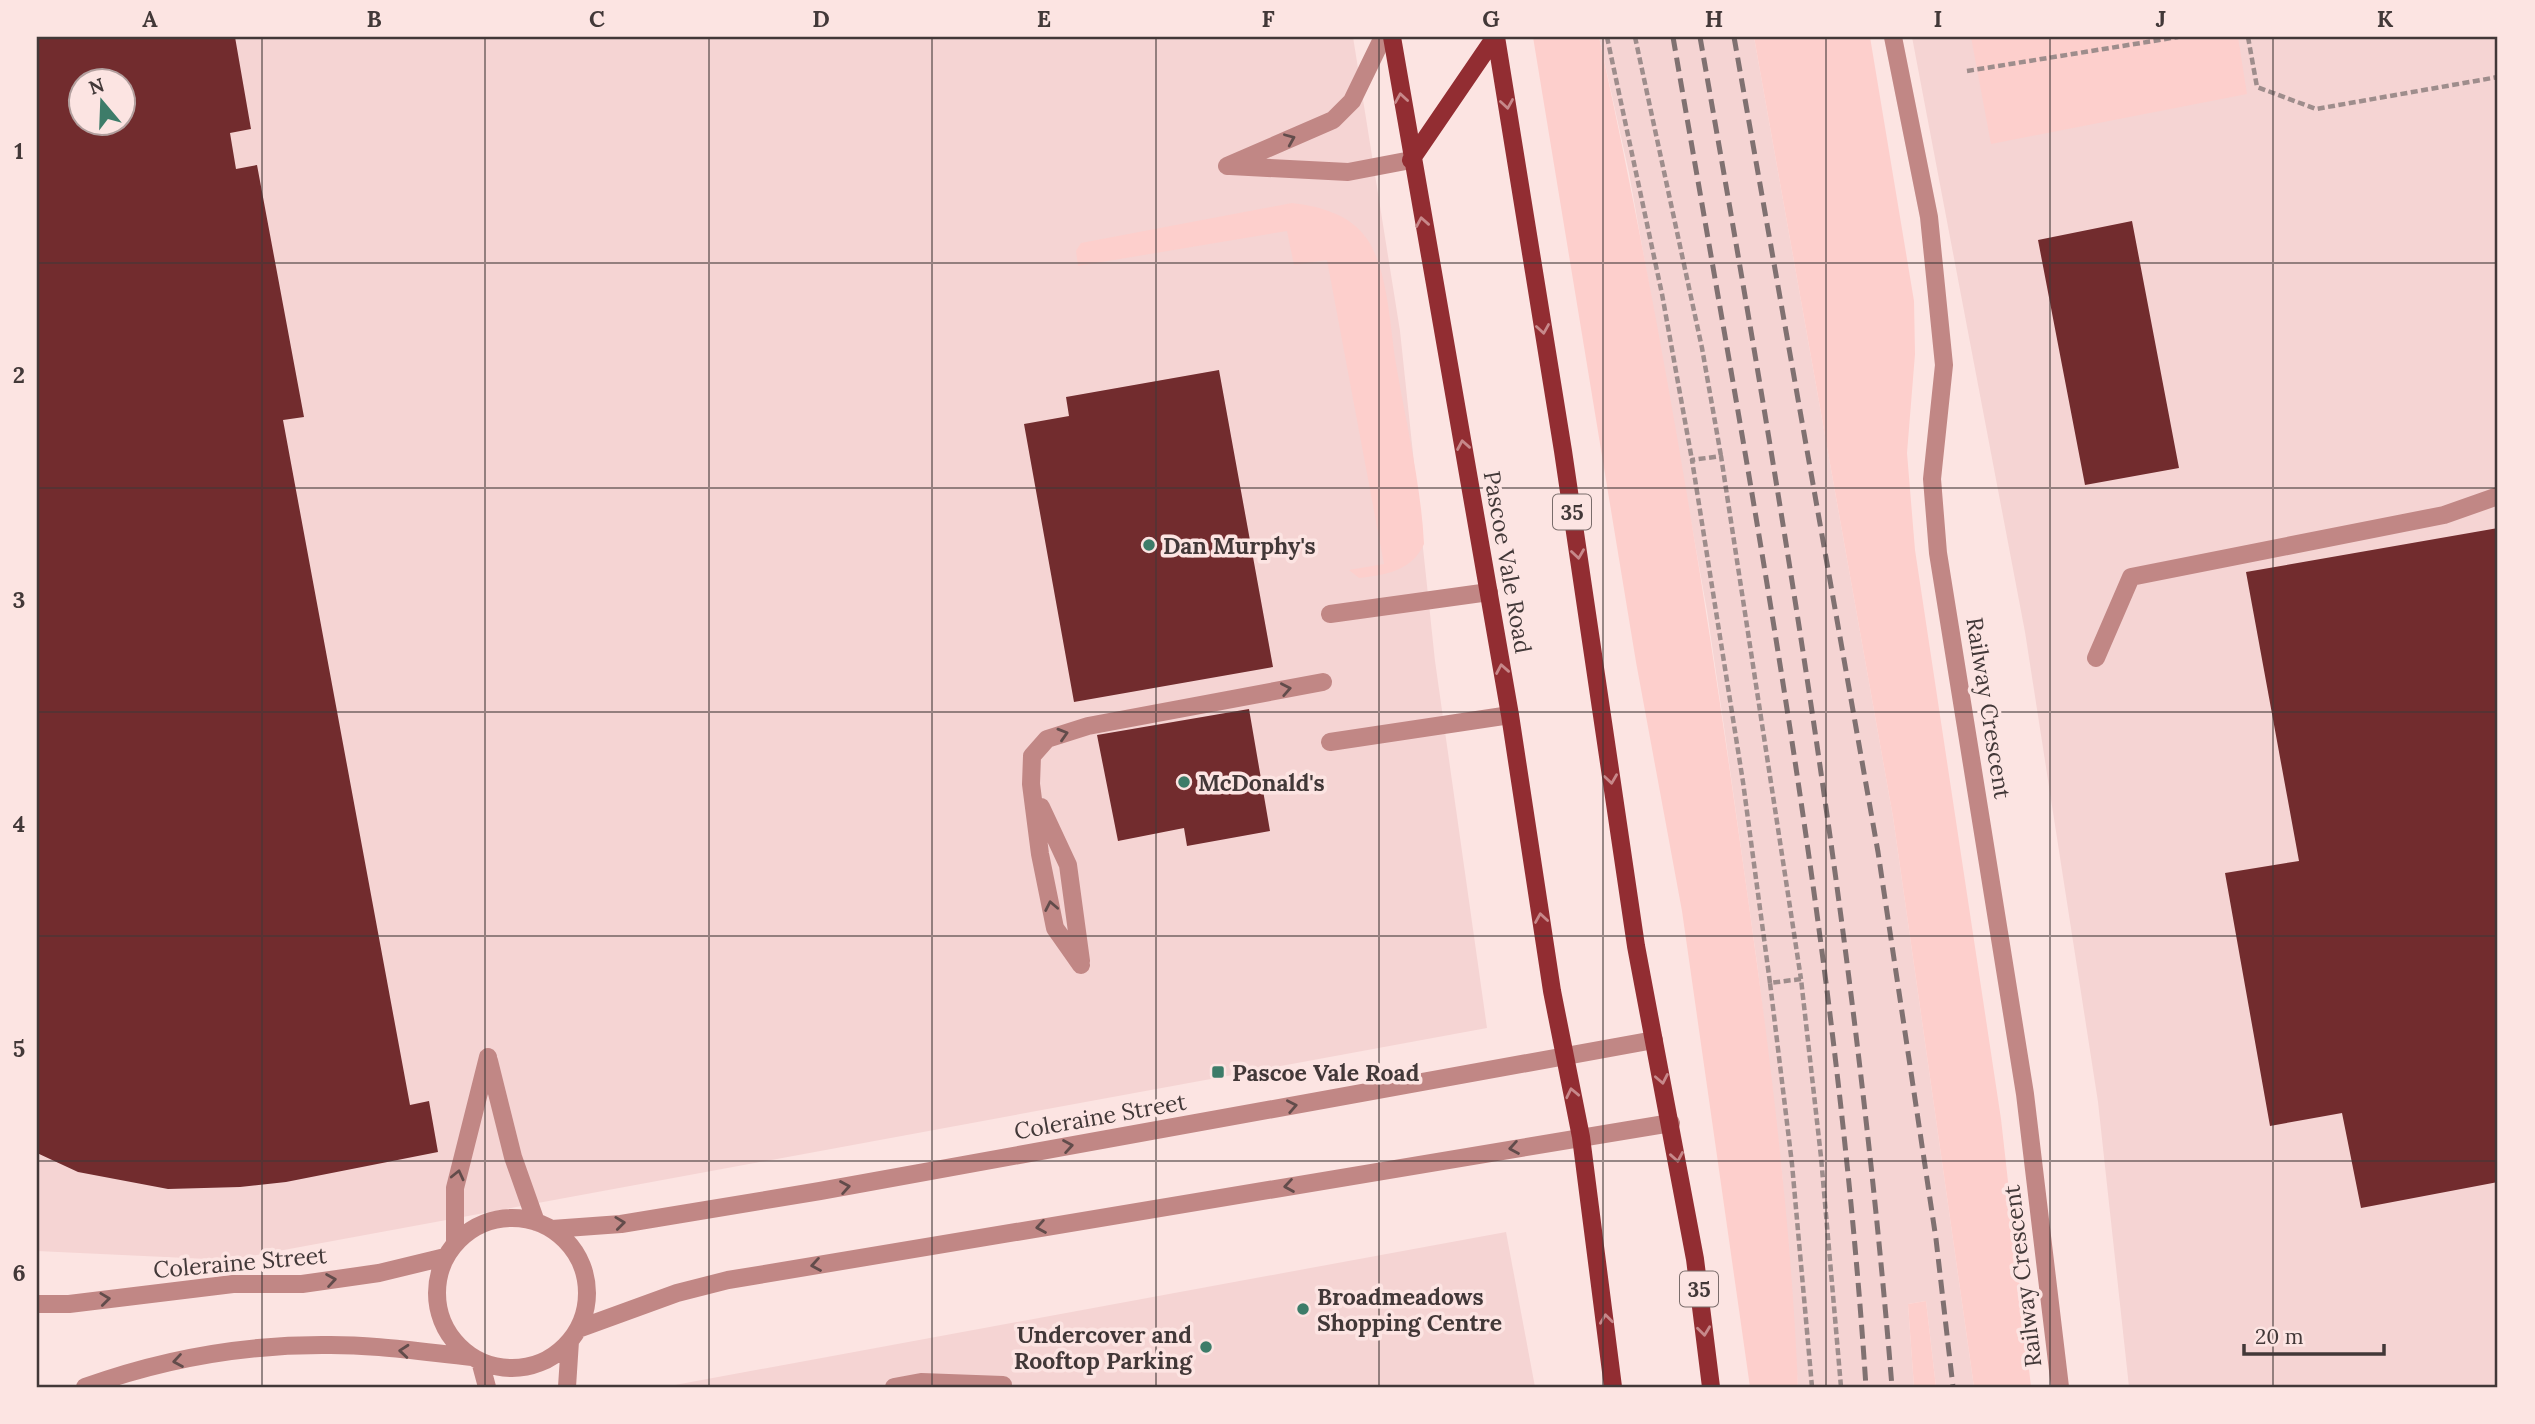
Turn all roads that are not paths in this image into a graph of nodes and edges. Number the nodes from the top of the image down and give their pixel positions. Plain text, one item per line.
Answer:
1 (1384, 37) edge
2 (1392, 37) edge
3 (1495, 37) edge
4 (1893, 37) edge
5 (1411, 160) junction
6 (2498, 496) edge
7 (1489, 592) junction
8 (1330, 614) dead end
9 (2096, 658) dead end
10 (1323, 682) dead end
11 (1510, 715) junction
12 (1330, 742) dead end
13 (1081, 965) dead end
14 (1654, 1040) junction
15 (1564, 1056) junction
16 (1671, 1123) junction
17 (1581, 1137) junction
18 (544, 1226) junction
19 (450, 1250) junction
20 (37, 1304) edge
21 (574, 1335) junction
22 (476, 1359) junction
23 (85, 1387) edge
24 (487, 1387) edge
25 (567, 1387) edge
26 (894, 1387) edge
27 (998, 1387) edge
28 (1614, 1387) edge
29 (1712, 1387) edge
30 (2060, 1387) edge

5 -> 1 street
5 -> 2 main road, Pascoe Vale Road
3 - 5 main road
3 -> 14 main road, 35
4 - 30 street, Railway Crescent
7 -> 5 main road, Pascoe Vale Road
6 - 9 street
7 - 8 street
11 -> 7 main road, Pascoe Vale Road
13 -> 10 street
11 - 12 street
15 -> 11 main road, Pascoe Vale Road
14 - 15 street, Coleraine Street
14 -> 16 main road, 35
17 -> 15 main road, Pascoe Vale Road
18 -> 15 street, Coleraine Street
16 - 17 street
16 -> 29 main road, 35
17 -> 21 street
28 -> 17 main road, Pascoe Vale Road
18 - 19 street
19 -> 18 street
18 - 21 street
20 -> 19 street, Coleraine Street
19 - 22 street
21 - 22 street
21 - 25 street
22 -> 23 street
22 - 24 street
26 - 27 street

